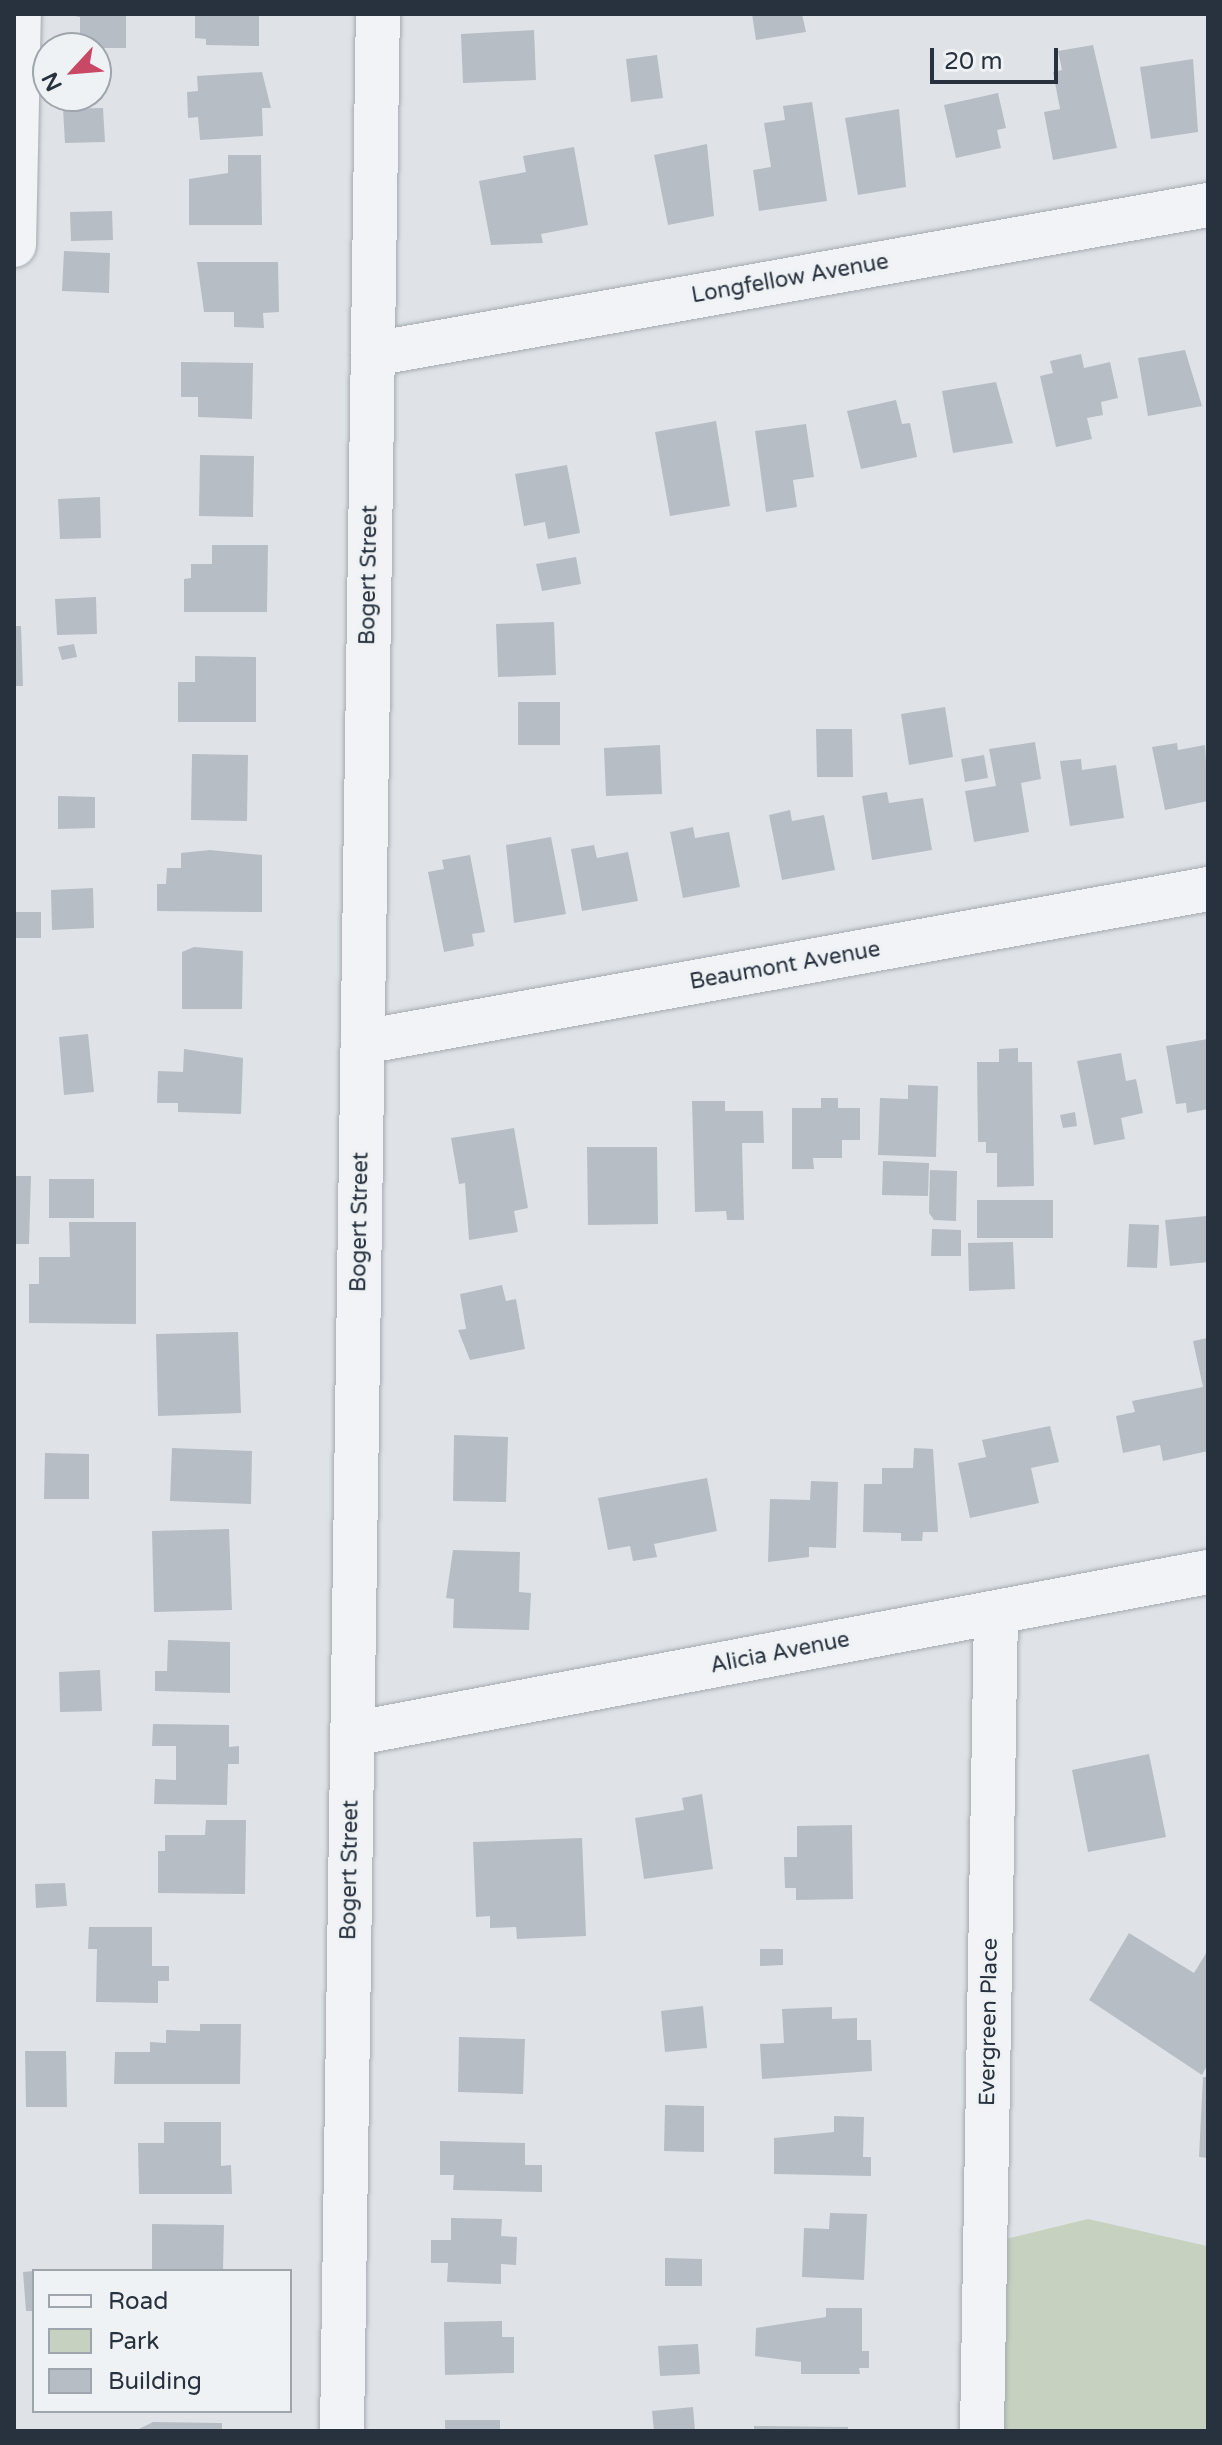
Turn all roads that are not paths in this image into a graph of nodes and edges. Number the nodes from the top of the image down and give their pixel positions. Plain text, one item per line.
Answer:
1 (378, 14) edge
2 (17, 34) edge
3 (1208, 205) edge
4 (14, 245) edge
5 (373, 354) junction
6 (1208, 889) edge
7 (363, 1042) junction
8 (1208, 1572) edge
9 (996, 1613) junction
10 (352, 1734) junction
11 (342, 2431) edge
12 (982, 2431) edge

1 - 5 street, Bogert Street
2 - 4 street
3 - 5 street, Longfellow Avenue
5 - 7 street, Bogert Street
6 - 7 street, Beaumont Avenue
7 - 10 street, Bogert Street
8 - 9 street, Alicia Avenue
9 - 10 street, Alicia Avenue
9 - 12 street, Evergreen Place
10 - 11 street, Bogert Street

